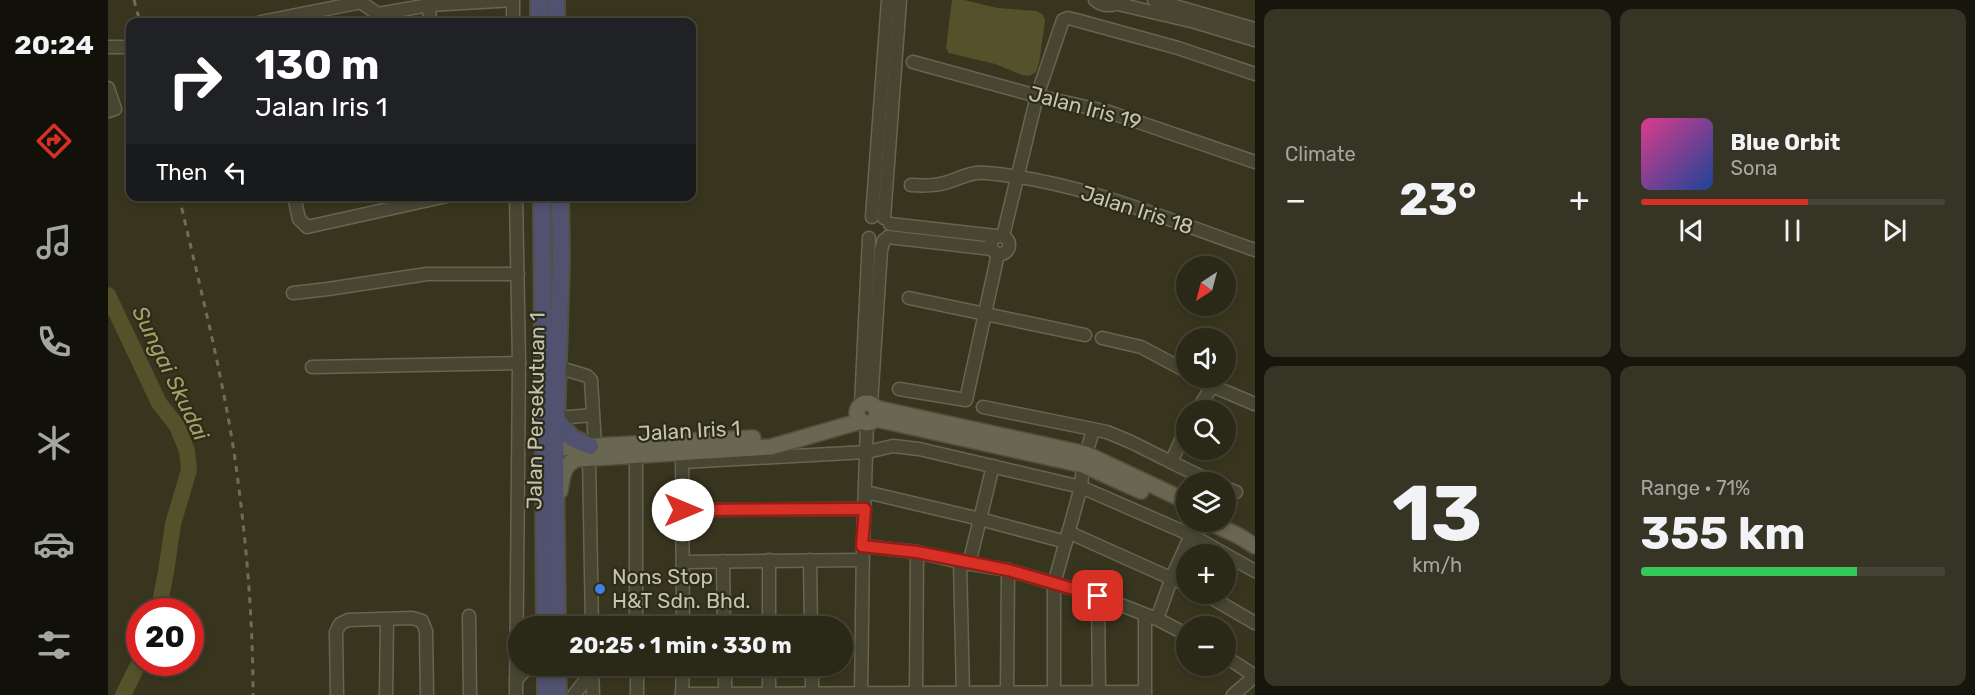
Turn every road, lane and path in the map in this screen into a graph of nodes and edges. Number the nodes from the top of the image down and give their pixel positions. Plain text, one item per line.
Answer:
1 (513, 0) edge
2 (538, 0) edge
3 (888, 0) edge
4 (900, 0) edge
5 (1095, 0) edge
6 (1154, 0) edge
7 (1121, 2) edge
8 (429, 5) junction
9 (281, 18) edge
10 (387, 18) edge
11 (430, 18) edge
12 (513, 18) edge
13 (539, 18) edge
14 (1255, 29) edge
15 (1255, 40) edge
16 (108, 47) edge
17 (126, 47) edge
18 (913, 62) dead end
19 (1255, 74) edge
20 (108, 88) edge
21 (1037, 96) junction
22 (112, 110) edge
23 (1255, 162) edge
24 (1017, 177) junction
25 (911, 185) dead end
26 (295, 201) edge
27 (424, 201) edge
28 (516, 201) edge
29 (542, 201) edge
30 (560, 201) edge
31 (884, 227) junction
32 (1000, 236) junction
33 (869, 238) junction
34 (1255, 250) edge
35 (995, 251) junction
36 (518, 274) junction
37 (293, 293) dead end
38 (909, 298) dead end
39 (985, 315) junction
40 (1085, 335) dead end
41 (1102, 338) dead end
42 (519, 363) junction
43 (1176, 366) edge
44 (312, 367) dead end
45 (557, 367) junction
46 (1217, 388) edge
47 (899, 389) dead end
48 (1255, 404) edge
49 (983, 407) dead end
50 (867, 414) junction
51 (593, 415) junction
52 (557, 419) junction
53 (925, 424) junction
54 (1093, 430) junction
55 (919, 449) junction
56 (591, 450) junction
57 (1176, 451) edge
58 (867, 452) junction
59 (550, 453) junction
60 (636, 455) junction
61 (682, 458) junction
62 (1085, 460) junction
63 (1171, 462) junction
64 (993, 466) junction
65 (1191, 472) edge
66 (1081, 487) junction
67 (866, 492) junction
68 (1176, 497) edge
69 (1176, 507) edge
70 (865, 509) junction
71 (683, 510) junction
72 (557, 513) junction
73 (980, 519) junction
74 (1236, 524) edge
75 (1230, 532) edge
76 (1255, 533) edge
77 (1191, 535) junction
78 (1067, 537) junction
79 (862, 546) junction
80 (1255, 546) edge
81 (917, 552) junction
82 (769, 560) junction
83 (810, 560) junction
84 (862, 560) junction
85 (723, 561) junction
86 (684, 562) junction
87 (965, 563) junction
88 (1008, 570) junction
89 (1255, 572) edge
90 (1172, 577) junction
91 (1176, 579) edge
92 (1054, 584) junction
93 (1098, 596) junction
94 (1222, 604) edge
95 (469, 616) dead end
96 (545, 616) edge
97 (557, 616) edge
98 (592, 616) edge
99 (636, 616) edge
100 (683, 616) edge
101 (724, 616) edge
102 (769, 616) edge
103 (811, 616) edge
104 (1151, 617) junction
105 (387, 619) junction
106 (1255, 623) edge
107 (1176, 629) edge
108 (1236, 664) edge
109 (520, 676) edge
110 (546, 676) edge
111 (557, 676) edge
112 (587, 676) edge
113 (592, 676) edge
114 (637, 676) edge
115 (683, 676) edge
116 (725, 676) edge
117 (769, 676) edge
118 (812, 676) edge
119 (1255, 676) edge
120 (516, 680) junction
121 (1007, 693) edge
122 (725, 694) edge
123 (769, 694) edge
124 (812, 694) edge
125 (861, 694) edge
126 (916, 694) edge
127 (963, 694) edge
128 (1054, 694) edge
129 (1099, 694) edge
130 (1145, 694) edge
131 (337, 695) edge
132 (386, 695) edge
133 (427, 695) edge
134 (470, 695) edge
135 (516, 695) edge
136 (546, 695) edge
137 (558, 695) edge
138 (574, 695) edge
139 (593, 695) edge
140 (637, 695) edge
141 (682, 695) edge
142 (1233, 695) edge

1 - 8 street
1 - 12 street
2 - 13 highway
3 - 31 street
4 - 31 street
5 - 7 street
6 - 14 street
7 - 15 street
8 - 10 street
8 - 11 street
9 - 10 street
16 - 17 street
18 - 21 street, Jalan Iris 19
19 - 21 street
20 - 22 street
21 - 23 street, Jalan Iris 19
21 - 24 street
24 - 25 street, Jalan Iris 18
24 - 32 street
24 - 34 street, Jalan Iris 18
26 - 27 street
28 - 36 street
29 - 59 highway, Jalan Persekutuan 1
30 - 45 highway, Jalan Persekutuan 1
31 - 32 street
31 - 33 street
31 - 33 street
31 - 35 street
31 - 50 street
32 - 35 street
33 - 50 street
35 - 39 street
36 - 37 street
36 - 42 street
38 - 39 street
39 - 40 street
39 - 47 street
41 - 43 street
42 - 44 street
42 - 120 street
45 - 51 street
45 - 52 highway, Jalan Persekutuan 1
46 - 48 street
49 - 54 street
50 - 53 main road
50 - 56 main road, Jalan Iris 1
50 - 58 street
50 - 61 main road, Jalan Iris 1
51 - 52 street
51 - 56 street
52 - 56 highway
52 - 59 highway, Jalan Persekutuan 1
53 - 55 street
53 - 62 main road
54 - 62 street
54 - 63 street
55 - 58 street
55 - 64 street
56 - 59 main road, Jalan Iris 1
56 - 60 main road, Jalan Iris 1
56 - 72 main road, Jalan Iris 1
56 - 98 street
57 - 63 street
58 - 61 street
58 - 67 street
59 - 72 highway, Jalan Persekutuan 1
59 - 96 highway, Jalan Persekutuan 1
60 - 61 main road, Jalan Iris 1
60 - 99 street
61 - 71 street
62 - 66 street
62 - 68 main road
62 - 69 main road
63 - 65 street
64 - 66 street
64 - 73 street
66 - 77 street
66 - 78 street
67 - 70 street
67 - 73 street
70 - 71 street
70 - 79 street
71 - 86 street
72 - 97 highway, Jalan Persekutuan 1
73 - 78 street
73 - 87 street
74 - 76 main road
75 - 80 main road
77 - 89 street
77 - 90 street
78 - 90 street
78 - 92 street
79 - 81 street
79 - 84 street
81 - 87 street
81 - 126 street
82 - 83 street
82 - 85 street
82 - 102 street
83 - 84 street
83 - 103 street
84 - 125 street
85 - 86 street
85 - 101 street
86 - 100 street
87 - 88 street
87 - 127 street
88 - 92 street
88 - 121 street
90 - 91 street
90 - 104 street
92 - 93 street
92 - 128 street
93 - 104 street
93 - 129 street
94 - 106 street
95 - 134 street
104 - 107 street
104 - 130 street
105 - 131 street
105 - 132 street
105 - 133 street
108 - 119 street
109 - 120 street
110 - 136 highway
111 - 137 highway
112 - 138 street
113 - 139 street
114 - 140 street
115 - 141 street
116 - 122 street
117 - 123 street
118 - 124 street
119 - 142 street
120 - 135 street
121 - 127 street
121 - 128 street
122 - 123 street
122 - 141 street
123 - 124 street
124 - 125 street
125 - 126 street
126 - 127 street
128 - 129 street
129 - 130 street

